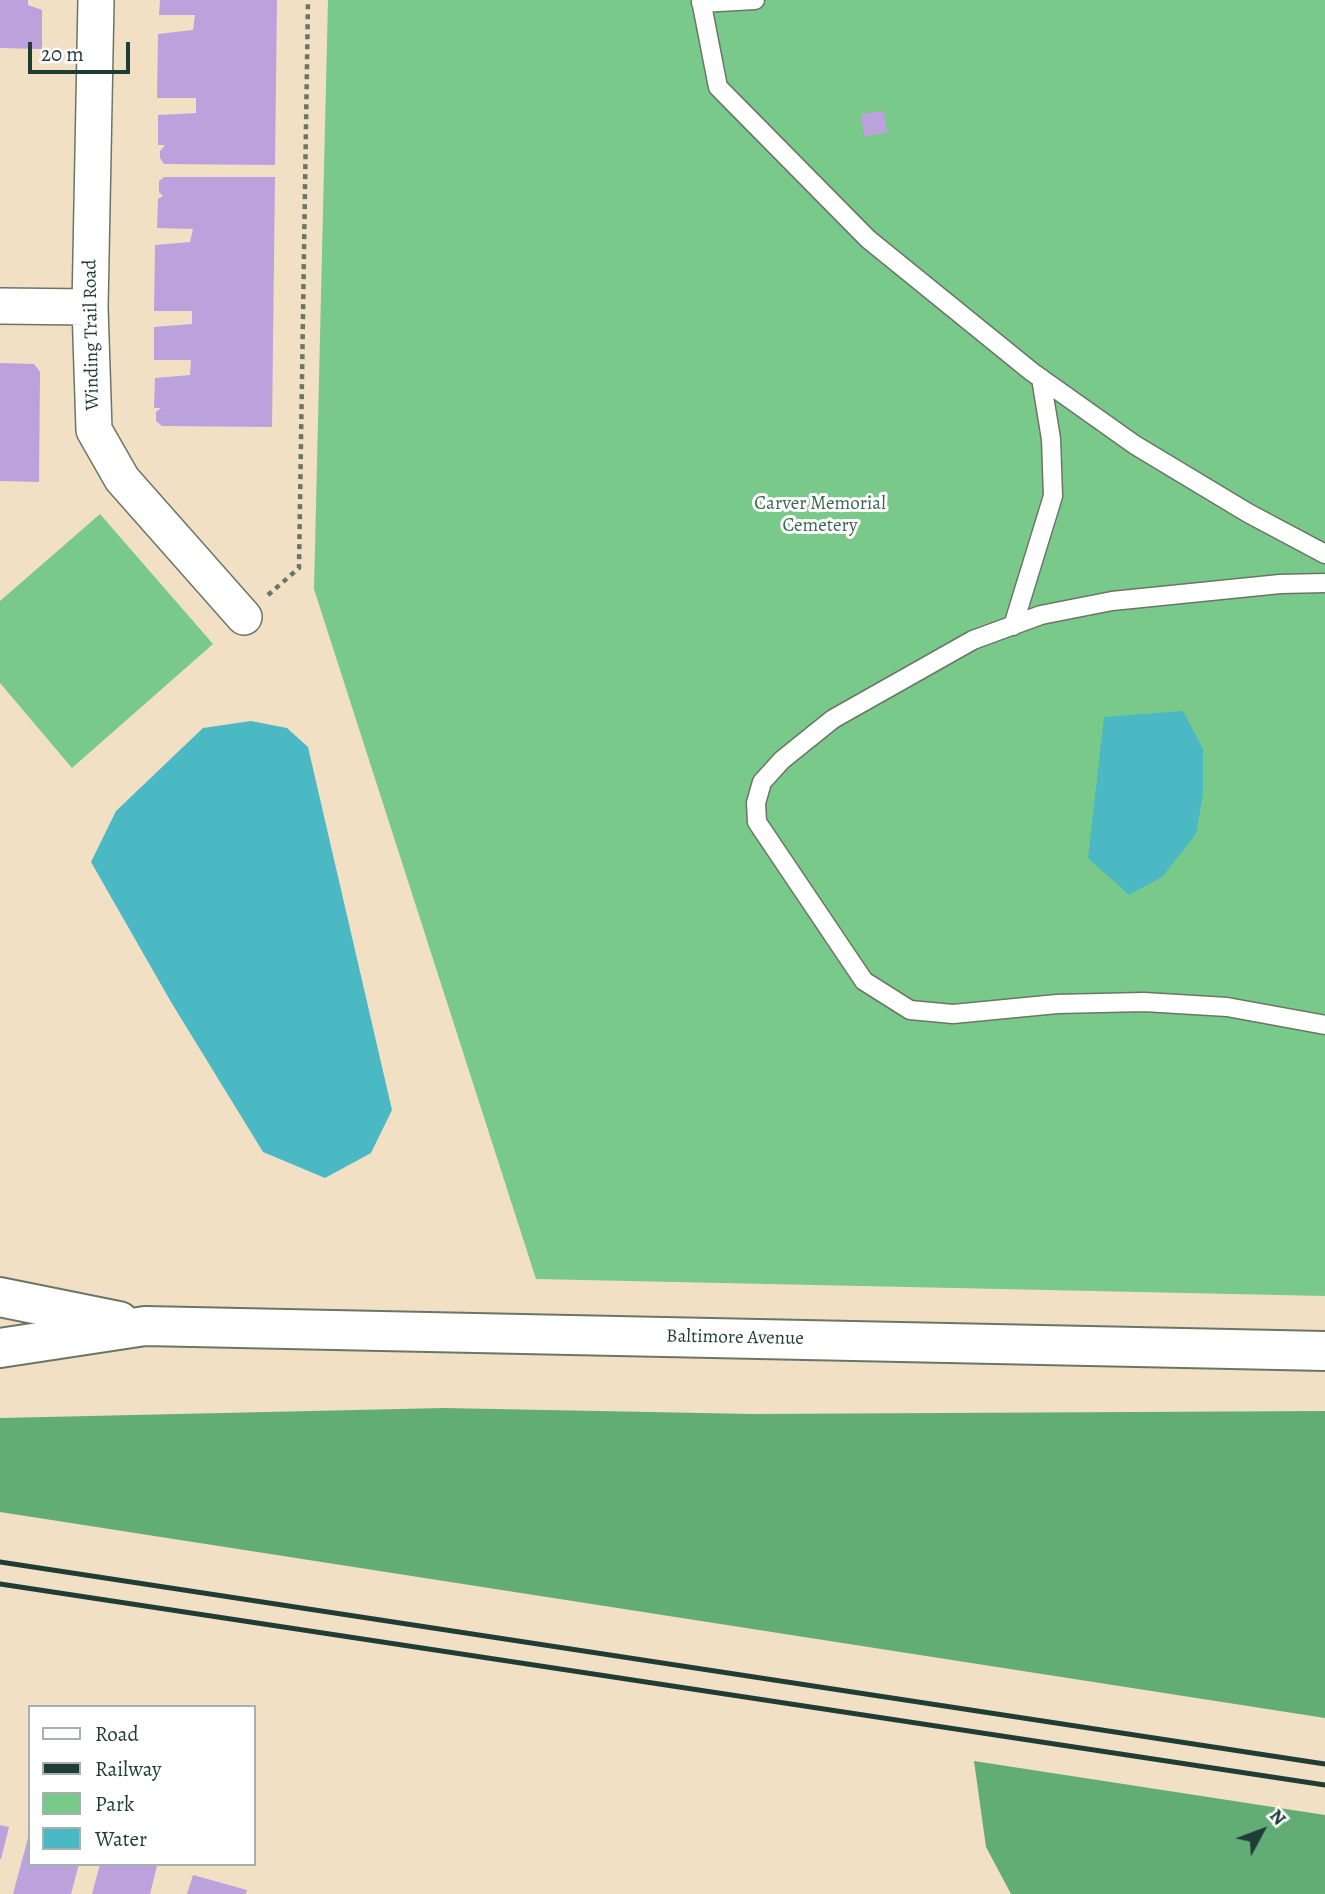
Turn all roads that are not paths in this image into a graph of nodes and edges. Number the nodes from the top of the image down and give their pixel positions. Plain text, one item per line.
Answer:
1 (96, 0) edge
2 (755, 0) edge
3 (701, 2) edge
4 (0, 306) edge
5 (90, 307) junction
6 (1041, 378) junction
7 (1325, 554) edge
8 (1325, 583) edge
9 (244, 617) road end
10 (1013, 626) junction
11 (1325, 1026) edge
12 (0, 1297) edge
13 (145, 1326) junction
14 (0, 1348) edge
15 (1325, 1350) edge

1 - 5 street, Winding Trail Road
2 - 3 lane
3 - 6 lane
4 - 5 street
5 - 9 street, Winding Trail Road
6 - 7 lane
6 - 10 lane
8 - 10 lane
10 - 11 lane
12 - 13 main road, Baltimore Avenue
13 - 14 main road, Baltimore Avenue
13 - 15 main road, Baltimore Avenue

